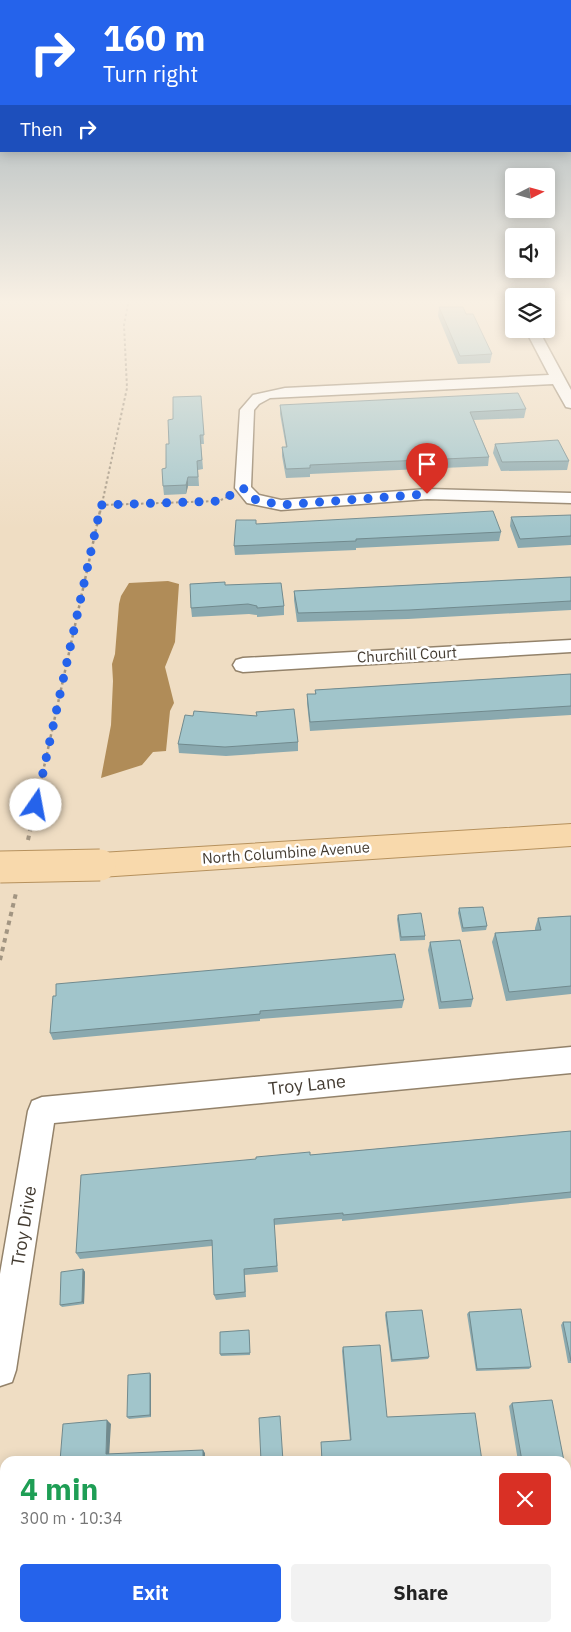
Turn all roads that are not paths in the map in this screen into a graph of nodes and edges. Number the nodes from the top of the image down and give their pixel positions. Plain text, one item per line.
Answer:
1 (556, 376) edge
2 (558, 380) junction
3 (571, 404) edge
4 (571, 498) edge
5 (571, 646) edge
6 (243, 665) dead end
7 (571, 835) edge
8 (9, 877) edge
9 (571, 1060) edge
10 (42, 1111) joint
11 (0, 1370) edge

1 - 2 street
2 - 3 street
2 - 4 street
5 - 6 street, Churchill Court
7 - 8 main road, North Columbine Avenue, bridge
9 - 10 street, Troy Lane
10 - 11 street, Troy Drive

